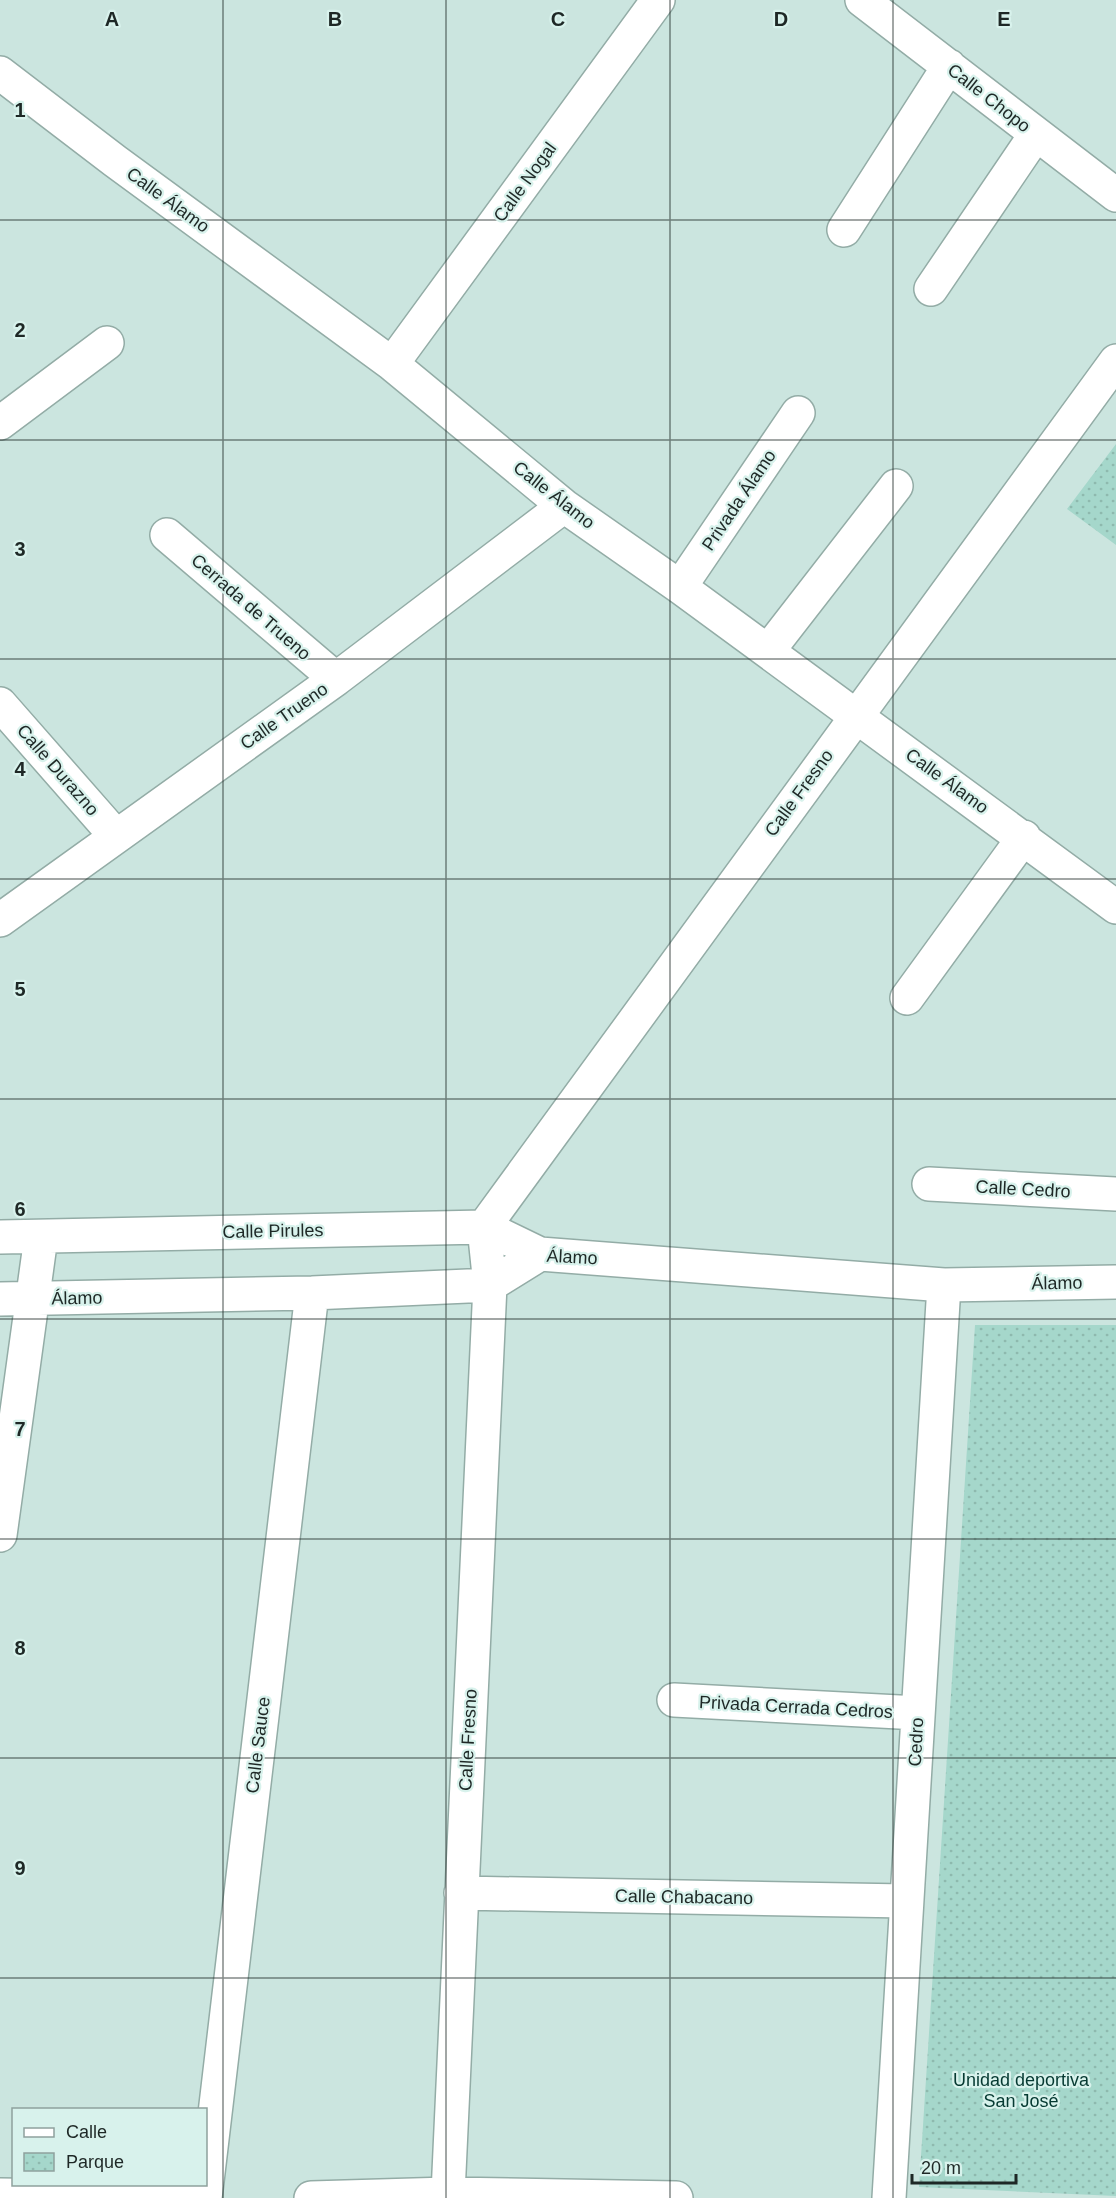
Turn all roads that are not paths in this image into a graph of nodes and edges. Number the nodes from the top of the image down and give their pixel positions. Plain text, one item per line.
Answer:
1 (658, 0) edge
2 (862, 0) edge
3 (949, 66) junction
4 (0, 73) edge
5 (1036, 134) junction
6 (1116, 195) edge
7 (844, 230) dead end
8 (931, 290) dead end
9 (107, 343) dead end
10 (1116, 361) edge
11 (392, 364) junction
12 (798, 413) dead end
13 (0, 423) edge
14 (896, 486) dead end
15 (564, 506) junction
16 (167, 535) dead end
17 (680, 586) junction
18 (768, 651) junction
19 (336, 679) junction
20 (0, 704) edge
21 (856, 715) junction
22 (115, 835) junction
23 (1024, 837) junction
24 (1116, 907) edge
25 (0, 920) edge
26 (907, 998) dead end
27 (929, 1184) dead end
28 (1116, 1194) edge
29 (484, 1227) junction
30 (41, 1237) junction
31 (0, 1238) edge
32 (540, 1254) junction
33 (1116, 1282) edge
34 (490, 1286) junction
35 (944, 1286) junction
36 (312, 1293) junction
37 (0, 1299) edge
38 (33, 1299) junction
39 (0, 1535) edge
40 (674, 1700) dead end
41 (918, 1713) junction
42 (461, 1893) junction
43 (906, 1901) junction
44 (207, 2181) edge
45 (448, 2194) junction
46 (0, 2195) edge
47 (537, 2197) edge
48 (185, 2198) edge
49 (311, 2198) edge
50 (676, 2198) edge
51 (889, 2198) edge

1 - 11 street, Calle Nogal
2 - 3 street, Calle Chopo
3 - 5 street, Calle Chopo
3 - 7 street
4 - 11 street, Calle Álamo
5 - 6 street, Calle Chopo
5 - 8 street
9 - 13 street
10 - 21 street, Calle Fresno
11 - 15 street, Calle Álamo
12 - 17 street, Privada Álamo
14 - 18 street
15 - 17 street, Calle Álamo
15 - 19 street, Calle Trueno
16 - 19 street, Cerrada de Trueno
17 - 18 street, Calle Álamo
18 - 21 street, Calle Álamo
19 - 22 street, Calle Trueno
20 - 22 street, Calle Durazno
21 - 23 street, Calle Álamo
21 - 29 street, Calle Fresno
22 - 25 street, Calle Trueno
23 - 24 street, Calle Álamo
23 - 26 street
27 - 28 street, Calle Cedro
29 - 30 street, Calle Pirules
29 - 32 street, Calle Pirules
29 - 34 street, Calle Fresno
30 - 31 street, Calle Pirules
30 - 38 street
32 - 34 street, Álamo
32 - 35 street, Álamo
33 - 35 street, Álamo
34 - 36 street, Álamo
34 - 42 street, Calle Fresno
35 - 41 street, Cedro
36 - 38 street, Álamo
36 - 44 street, Calle Sauce
37 - 38 street, Álamo
38 - 39 street
40 - 41 street, Privada Cerrada Cedros
41 - 43 street, Cedro
42 - 43 street, Calle Chabacano
42 - 45 street, Calle Fresno
43 - 51 street, Cedro
45 - 47 street
45 - 49 street
46 - 48 street
47 - 50 street

